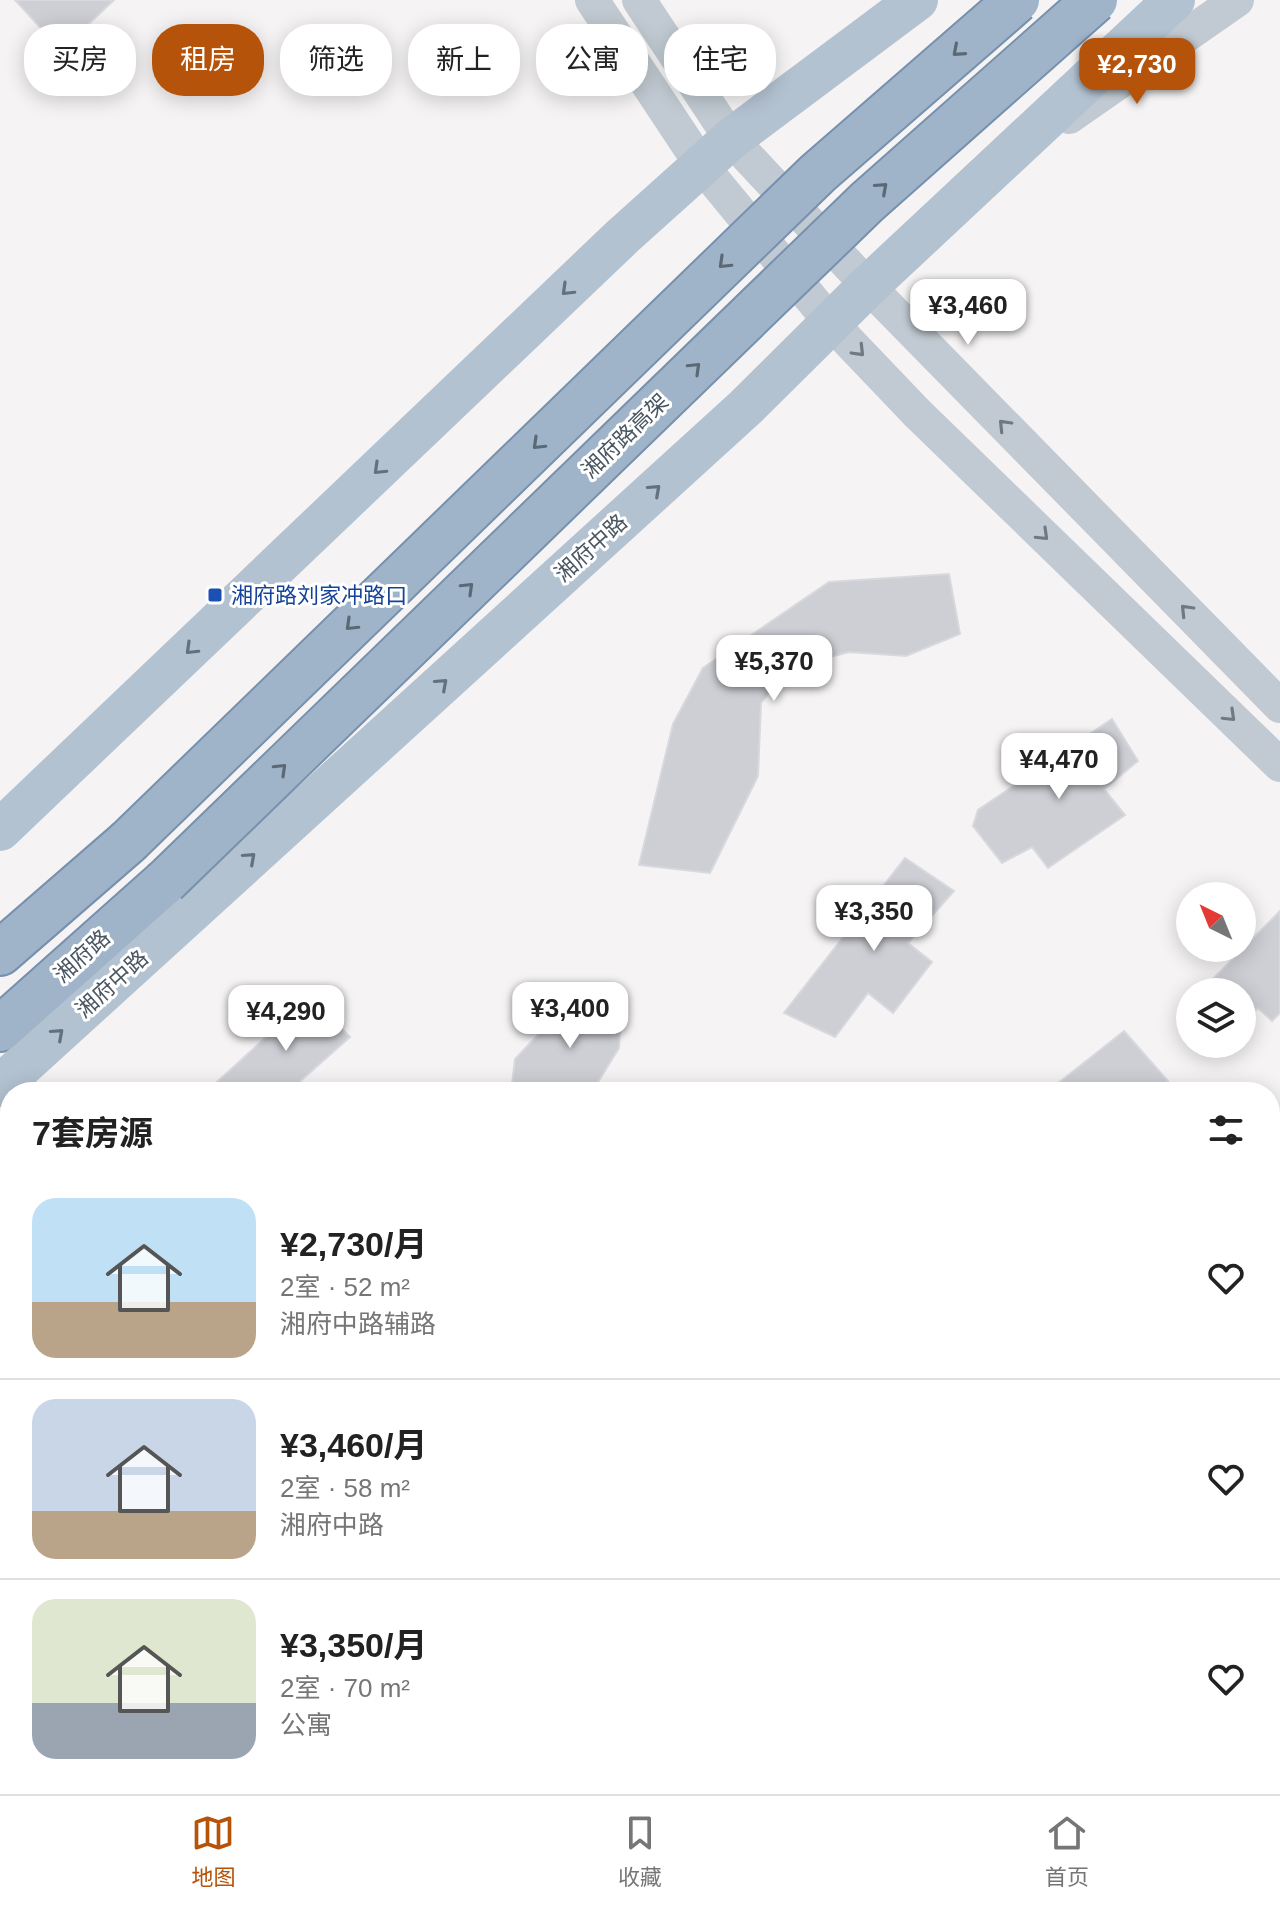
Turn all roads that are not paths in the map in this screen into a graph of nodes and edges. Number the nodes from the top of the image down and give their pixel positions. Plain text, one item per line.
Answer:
1 (592, 0) edge
2 (639, 0) edge
3 (917, 0) edge
4 (1017, 0) edge
5 (1095, 0) edge
6 (1174, 0) edge
7 (1237, 0) edge
8 (717, 152) junction
9 (1002, 163) junction
10 (868, 286) junction
11 (832, 324) junction
12 (1280, 706) edge
13 (1280, 765) edge
14 (0, 830) edge
15 (165, 882) joint
16 (0, 953) edge
17 (0, 1029) edge
18 (4, 1082) edge

1 - 8 street
2 - 8 street
3 - 8 main road
4 -> 16 highway, bridge
15 -> 5 highway, 湘府路高架, bridge
6 - 9 main road, 湘府中路
7 - 9 street
8 - 10 street
8 - 11 street
8 -> 14 main road
9 - 10 main road, 湘府中路
10 - 11 main road, 湘府中路
12 -> 10 street
11 -> 13 street
18 -> 11 main road, 湘府中路
15 - 17 highway, 湘府路

